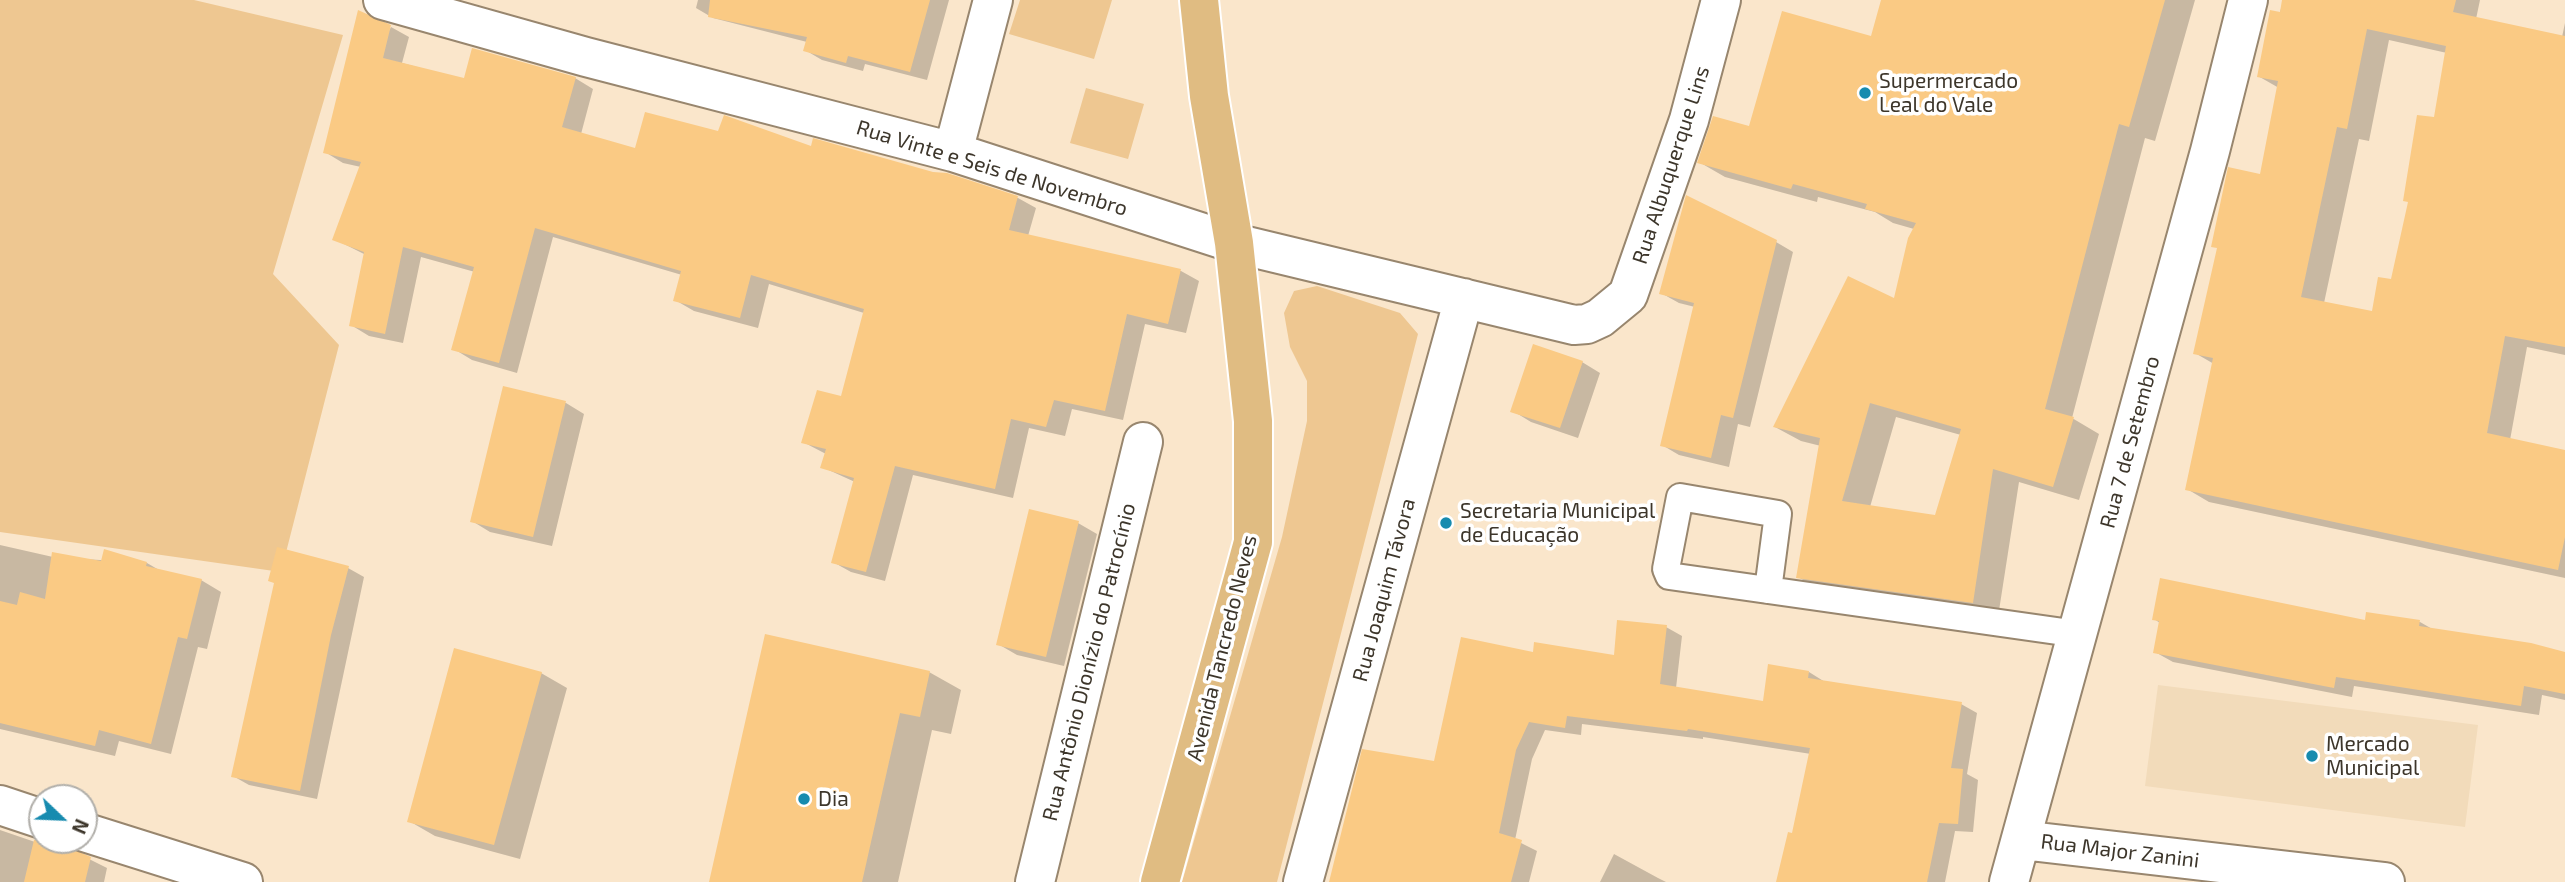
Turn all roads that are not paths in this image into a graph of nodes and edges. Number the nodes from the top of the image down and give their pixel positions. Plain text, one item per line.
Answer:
1 (383, 0) edge
2 (993, 0) edge
3 (1199, 0) edge
4 (1721, 0) edge
5 (2248, 0) edge
6 (953, 152) junction
7 (1234, 243) junction
8 (1464, 298) junction
9 (1600, 318) joint
10 (1143, 442) dead end
11 (1768, 590) junction
12 (2078, 634) junction
13 (0, 805) edge
14 (28, 814) edge
15 (98, 839) edge
16 (2021, 840) junction
17 (155, 869) edge
18 (243, 882) edge
19 (1035, 882) edge
20 (1160, 882) edge
21 (1303, 882) edge
22 (2009, 882) edge
23 (2385, 882) edge

1 - 6 street, Rua Vinte e Seis de Novembro
2 - 6 street
3 - 7 main road, Avenida Tancredo Neves
4 - 9 street, Rua Albuquerque Lins
5 - 12 street, Rua 7 de Setembro
6 - 7 street, Rua Vinte e Seis de Novembro
7 - 8 street, Rua Vinte e Seis de Novembro
7 - 20 main road, Avenida Tancredo Neves
8 - 9 street, Rua Vinte e Seis de Novembro
8 - 21 street, Rua Joaquim Távora
10 - 19 street, Rua Antônio Dionízio do Patrocínio
11 - 11 lane
11 - 12 lane
12 - 16 street, Rua 7 de Setembro
13 - 14 street
15 - 17 street
16 - 22 street, Rua 7 de Setembro
16 - 23 street, Rua Major Zanini
17 - 18 street

